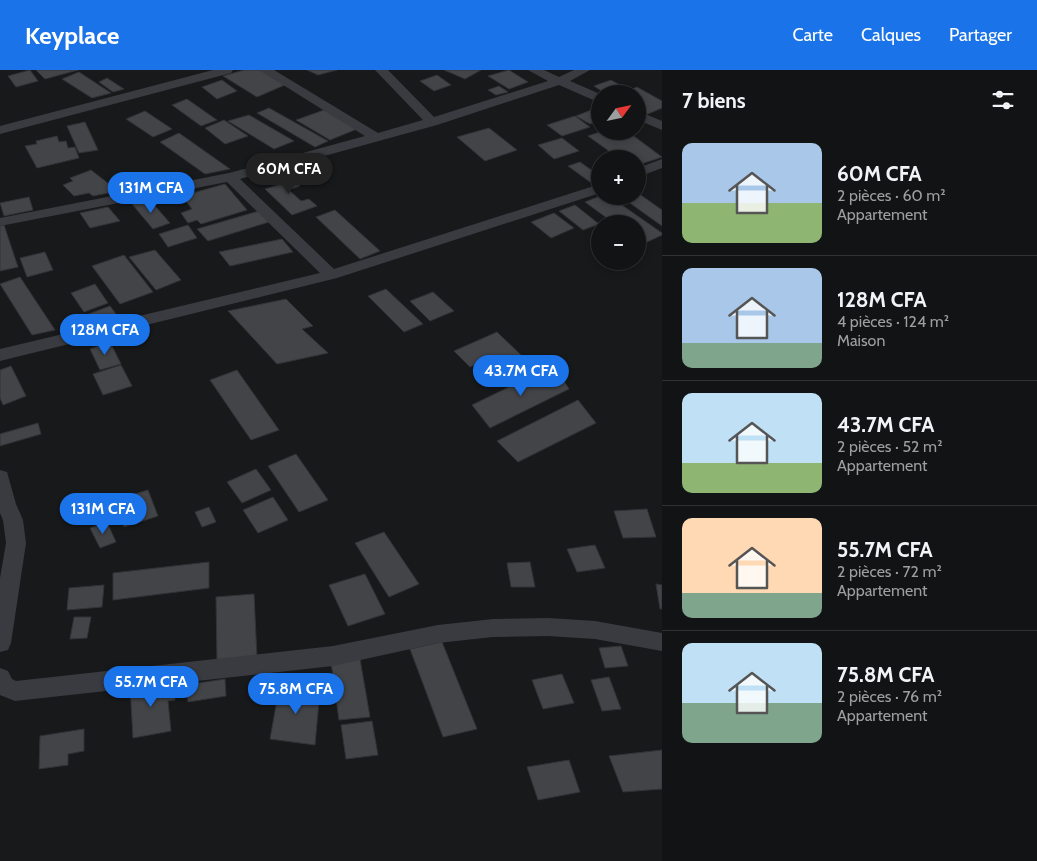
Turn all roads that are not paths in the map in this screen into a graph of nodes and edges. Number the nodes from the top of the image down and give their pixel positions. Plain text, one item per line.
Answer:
1 (227, 70) edge
2 (265, 70) edge
3 (381, 70) edge
4 (534, 70) edge
5 (584, 70) edge
6 (560, 81) junction
7 (591, 95) edge
8 (646, 119) edge
9 (432, 122) junction
10 (662, 126) edge
11 (0, 130) edge
12 (376, 137) junction
13 (662, 164) edge
14 (646, 170) edge
15 (230, 177) junction
16 (591, 191) edge
17 (0, 222) edge
18 (331, 275) junction
19 (0, 355) edge
20 (0, 477) edge
21 (662, 642) edge
22 (0, 643) edge
23 (0, 678) edge

1 - 11 street
2 - 12 street
3 - 9 street
4 - 6 street
5 - 6 street
6 - 7 street
6 - 9 street
8 - 10 street
9 - 12 street
12 - 15 street
13 - 14 street
15 - 17 street
15 - 18 street
16 - 18 street
18 - 19 street
20 - 22 street
21 - 23 street

